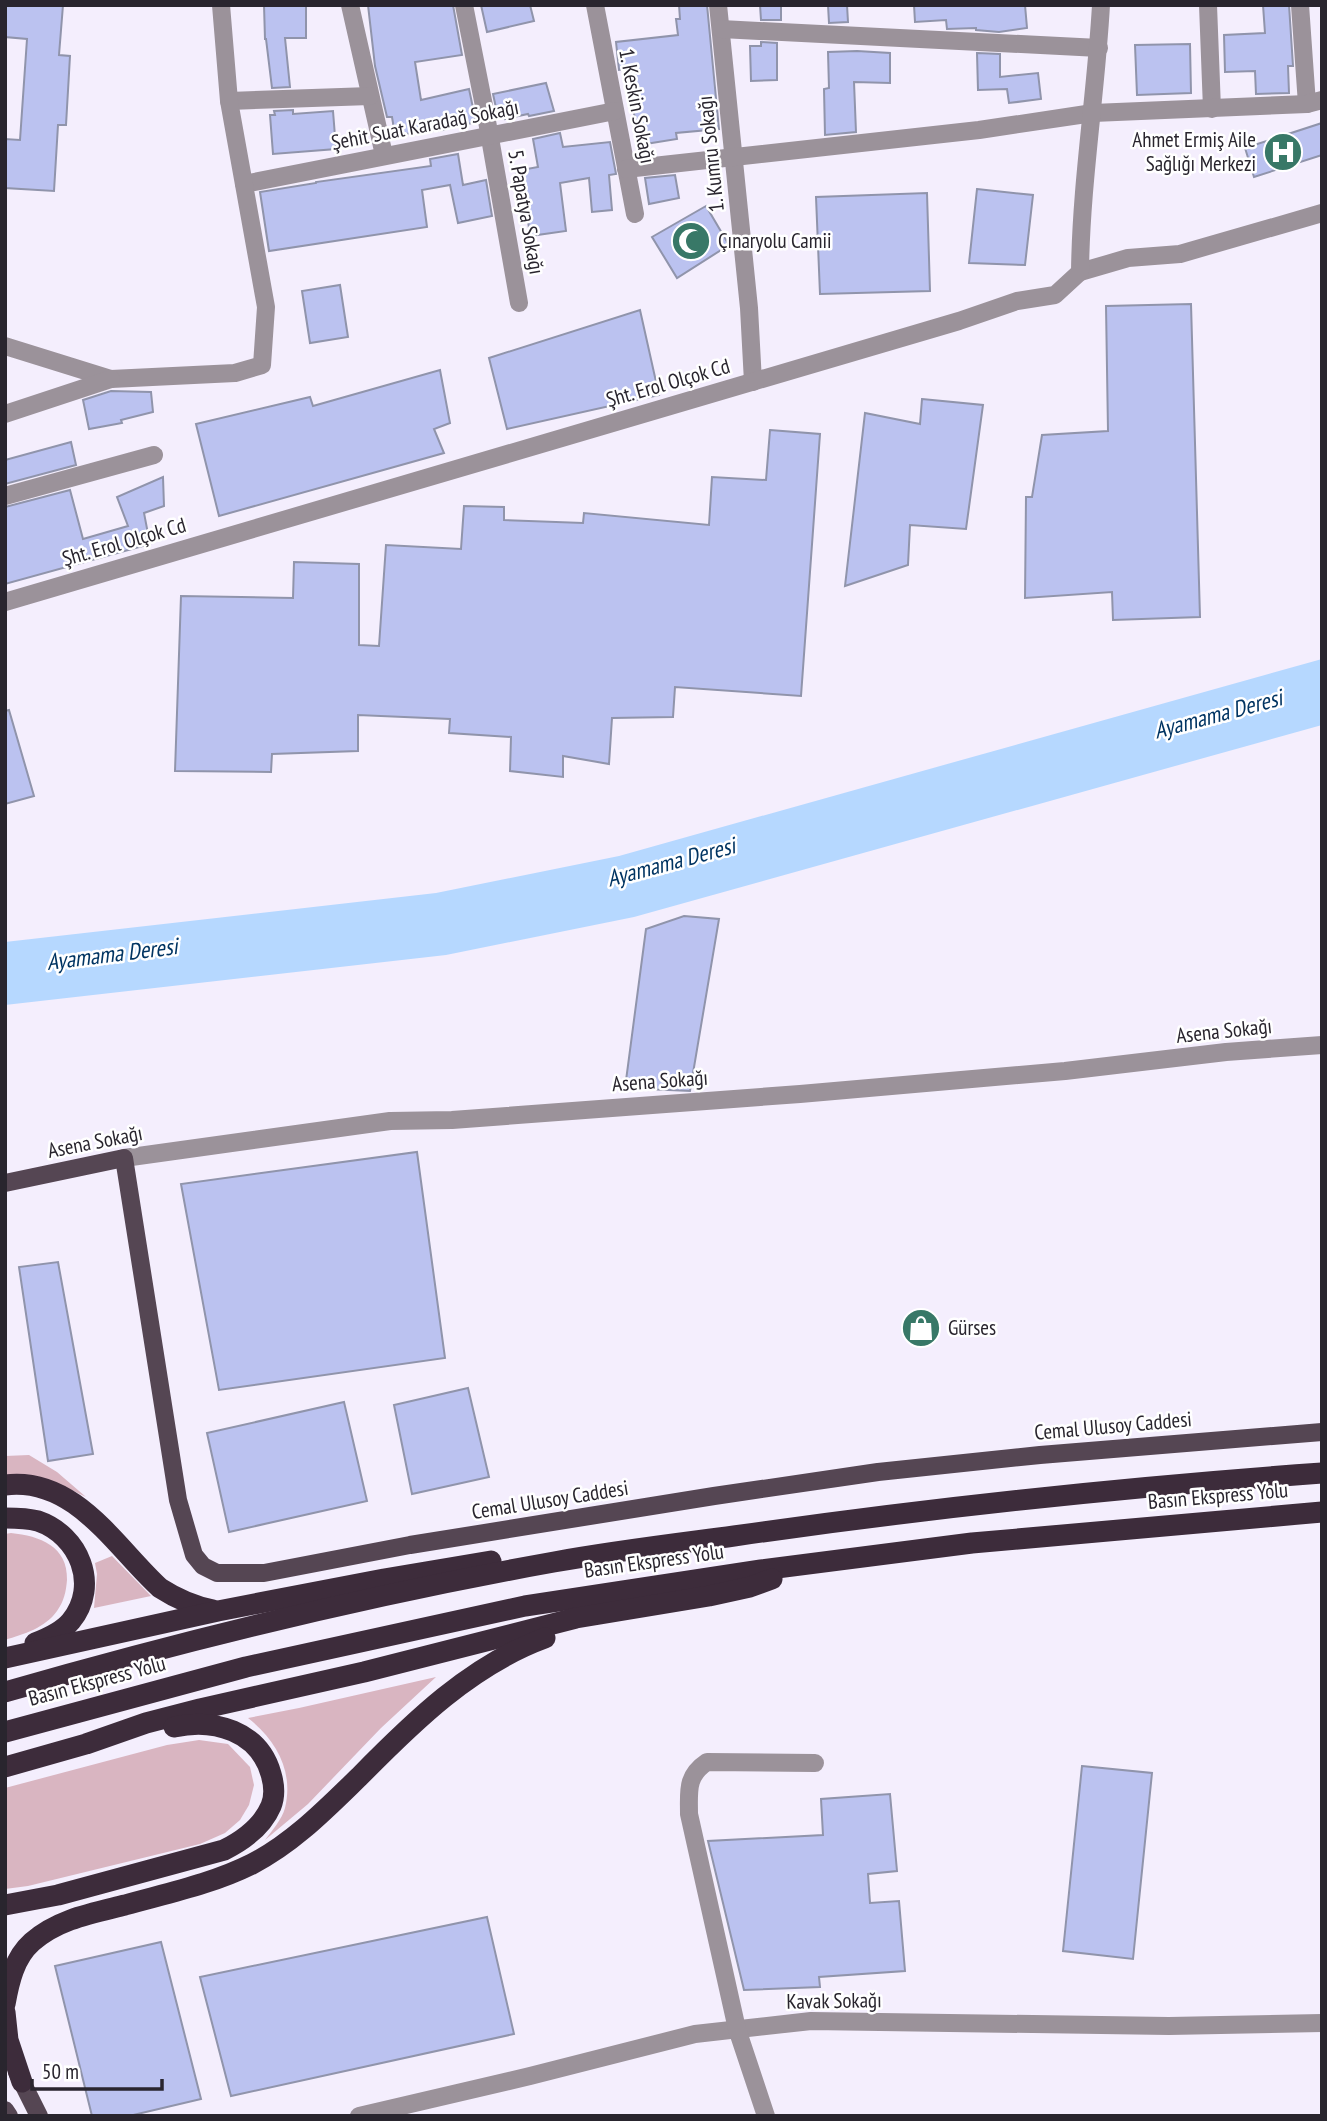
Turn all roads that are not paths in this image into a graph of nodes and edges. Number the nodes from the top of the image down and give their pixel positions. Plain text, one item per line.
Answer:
1 (221, 5) edge
2 (350, 5) edge
3 (464, 5) edge
4 (595, 5) edge
5 (718, 5) edge
6 (1101, 5) edge
7 (1208, 5) edge
8 (1300, 5) edge
9 (721, 29) junction
10 (1099, 48) junction
11 (370, 96) junction
12 (229, 101) junction
13 (1314, 102) edge
14 (1212, 109) junction
15 (615, 111) junction
16 (1093, 113) junction
17 (490, 135) junction
18 (384, 155) junction
19 (734, 158) junction
20 (626, 169) junction
21 (244, 184) junction
22 (1322, 213) edge
23 (635, 214) dead end
24 (1080, 272) junction
25 (519, 303) dead end
26 (5, 346) edge
27 (111, 379) junction
28 (752, 382) junction
29 (5, 414) edge
30 (154, 455) dead end
31 (5, 496) edge
32 (5, 602) edge
33 (1322, 1045) edge
34 (124, 1158) junction
35 (5, 1183) edge
36 (1322, 1432) edge
37 (1322, 1473) edge
38 (5, 1485) edge
39 (1322, 1512) edge
40 (5, 1518) edge
41 (556, 1561) junction
42 (810, 1564) junction
43 (657, 1606) junction
44 (218, 1611) junction
45 (5, 1656) edge
46 (5, 1692) edge
47 (5, 1732) edge
48 (86, 1744) junction
49 (815, 1763) dead end
50 (5, 1767) edge
51 (5, 1905) edge
52 (5, 2004) edge
53 (5, 2012) edge
54 (1322, 2024) edge
55 (737, 2029) junction
56 (5, 2051) edge
57 (22, 2082) junction
58 (5, 2110) edge
59 (9, 2116) edge
60 (39, 2116) edge
61 (359, 2116) edge
62 (766, 2116) edge

1 - 12 street
2 - 11 street
3 - 17 street, 5. Papatya Sokağı
4 - 15 street, 1. Keskin Sokağı
5 - 9 street, 1. Kumru Sokağı
6 - 10 street
7 - 14 street
8 - 13 street
9 - 10 street
9 - 19 street, 1. Kumru Sokağı
10 - 16 street
11 - 12 street
11 - 18 street
12 - 21 street
13 - 14 street
14 - 16 street
15 - 17 street, Şehit Suat Karadağ Sokağı
15 - 20 street, 1. Keskin Sokağı
16 - 19 street
16 - 24 street
17 - 18 street, Şehit Suat Karadağ Sokağı
17 - 25 street, 5. Papatya Sokağı
18 - 21 street, Şehit Suat Karadağ Sokağı
19 - 20 street
19 - 28 street, 1. Kumru Sokağı
20 - 23 street, 1. Keskin Sokağı
21 - 27 street
22 - 24 street
24 - 28 street, Şht. Erol Olçok Cd
26 - 27 street
27 - 29 street
28 - 32 street, Şht. Erol Olçok Cd
30 - 31 street
33 - 34 street, Asena Sokağı
34 - 35 main road, Asena Sokağı
34 - 36 main road, Cemal Ulusoy Caddesi
37 - 41 highway, Basın Ekspress Yolu
38 - 44 highway
39 - 42 highway, Basın Ekspress Yolu
40 - 45 highway
41 - 44 highway
41 - 46 highway, Basın Ekspress Yolu
42 - 43 highway
42 - 47 highway, Basın Ekspress Yolu
43 - 48 highway
43 - 52 highway
44 - 45 highway
48 - 50 highway
48 - 51 highway
49 - 55 street
53 - 57 highway
54 - 55 street, Kavak Sokağı
55 - 61 street, Kavak Sokağı
55 - 62 street
56 - 57 main road
57 - 60 main road
58 - 59 main road

